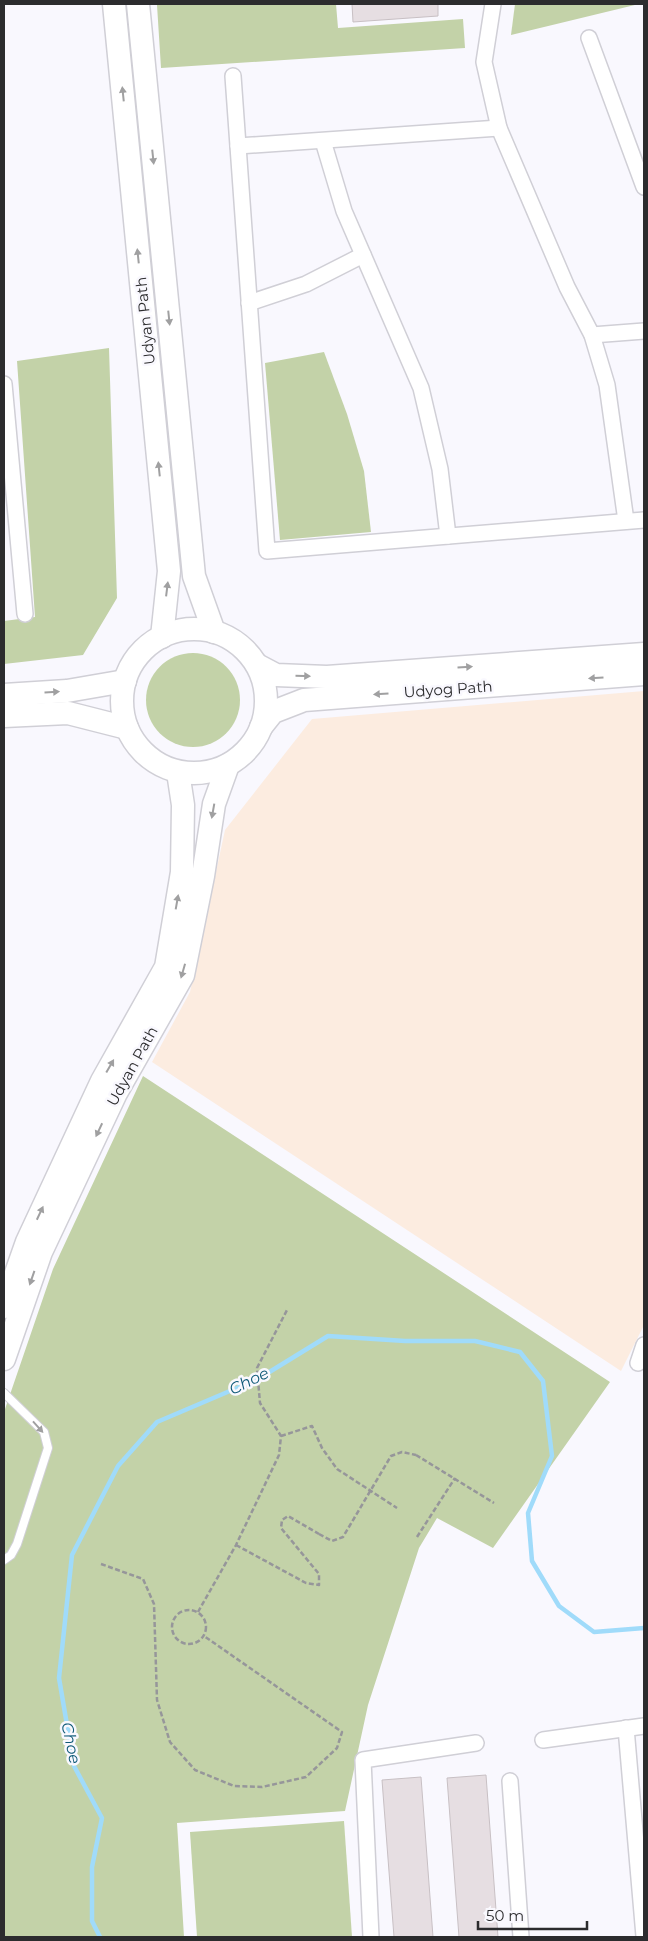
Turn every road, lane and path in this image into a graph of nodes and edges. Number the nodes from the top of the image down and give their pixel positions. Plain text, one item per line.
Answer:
1 (114, 4) edge
2 (138, 4) edge
3 (493, 4) edge
4 (589, 38) dead end
5 (233, 76) dead end
6 (500, 128) junction
7 (323, 141) junction
8 (238, 146) junction
9 (644, 187) edge
10 (363, 255) junction
11 (249, 303) junction
12 (644, 331) edge
13 (592, 335) junction
14 (4, 384) edge
15 (644, 520) edge
16 (626, 521) junction
17 (448, 536) junction
18 (25, 614) dead end
19 (214, 632) junction
20 (162, 637) junction
21 (644, 654) edge
22 (257, 665) junction
23 (644, 674) edge
24 (125, 681) junction
25 (4, 695) edge
26 (4, 716) edge
27 (261, 727) junction
28 (127, 728) junction
29 (228, 765) junction
30 (178, 772) junction
31 (4, 1307) edge
32 (287, 1310) dead end
33 (644, 1346) edge
34 (4, 1359) edge
35 (638, 1363) dead end
36 (4, 1392) edge
37 (281, 1436) junction
38 (455, 1478) junction
39 (494, 1502) dead end
40 (397, 1508) dead end
41 (417, 1537) dead end
42 (236, 1545) junction
43 (4, 1560) edge
44 (101, 1564) dead end
45 (198, 1612) junction
46 (204, 1636) junction
47 (644, 1726) edge
48 (626, 1728) junction
49 (542, 1740) dead end
50 (476, 1743) dead end
51 (510, 1781) dead end
52 (644, 1936) edge
53 (371, 1937) edge
54 (521, 1937) edge

20 -> 1 main road, Udyan Path
2 -> 19 main road, Udyan Path
3 - 6 street
4 - 9 street
5 - 8 street
6 - 7 street
6 - 13 street
7 - 8 street
7 - 10 street
8 - 11 street
10 - 11 street
10 - 17 street
11 - 17 street
12 - 13 street
13 - 16 street
14 - 18 street
15 - 16 street
16 - 17 street
19 - 20 main road
19 - 22 main road
20 - 24 main road
22 -> 21 main road, Udyog Path
22 - 27 main road
23 -> 27 main road, Udyog Path
25 -> 24 main road
24 - 28 main road
26 - 28 main road
27 - 29 main road
28 - 30 main road
29 - 30 main road
29 -> 34 main road, Udyan Path
31 -> 30 main road, Udyan Path
32 - 37 path
33 - 35 street
36 -> 43 lane
37 - 40 path
37 - 42 path
38 - 39 path
38 - 41 path
38 - 42 path, bridge
42 - 45 path
44 - 46 path
45 - 46 path
45 - 46 path
47 - 48 street
48 - 49 street
48 - 52 street
50 - 53 street
51 - 54 street

